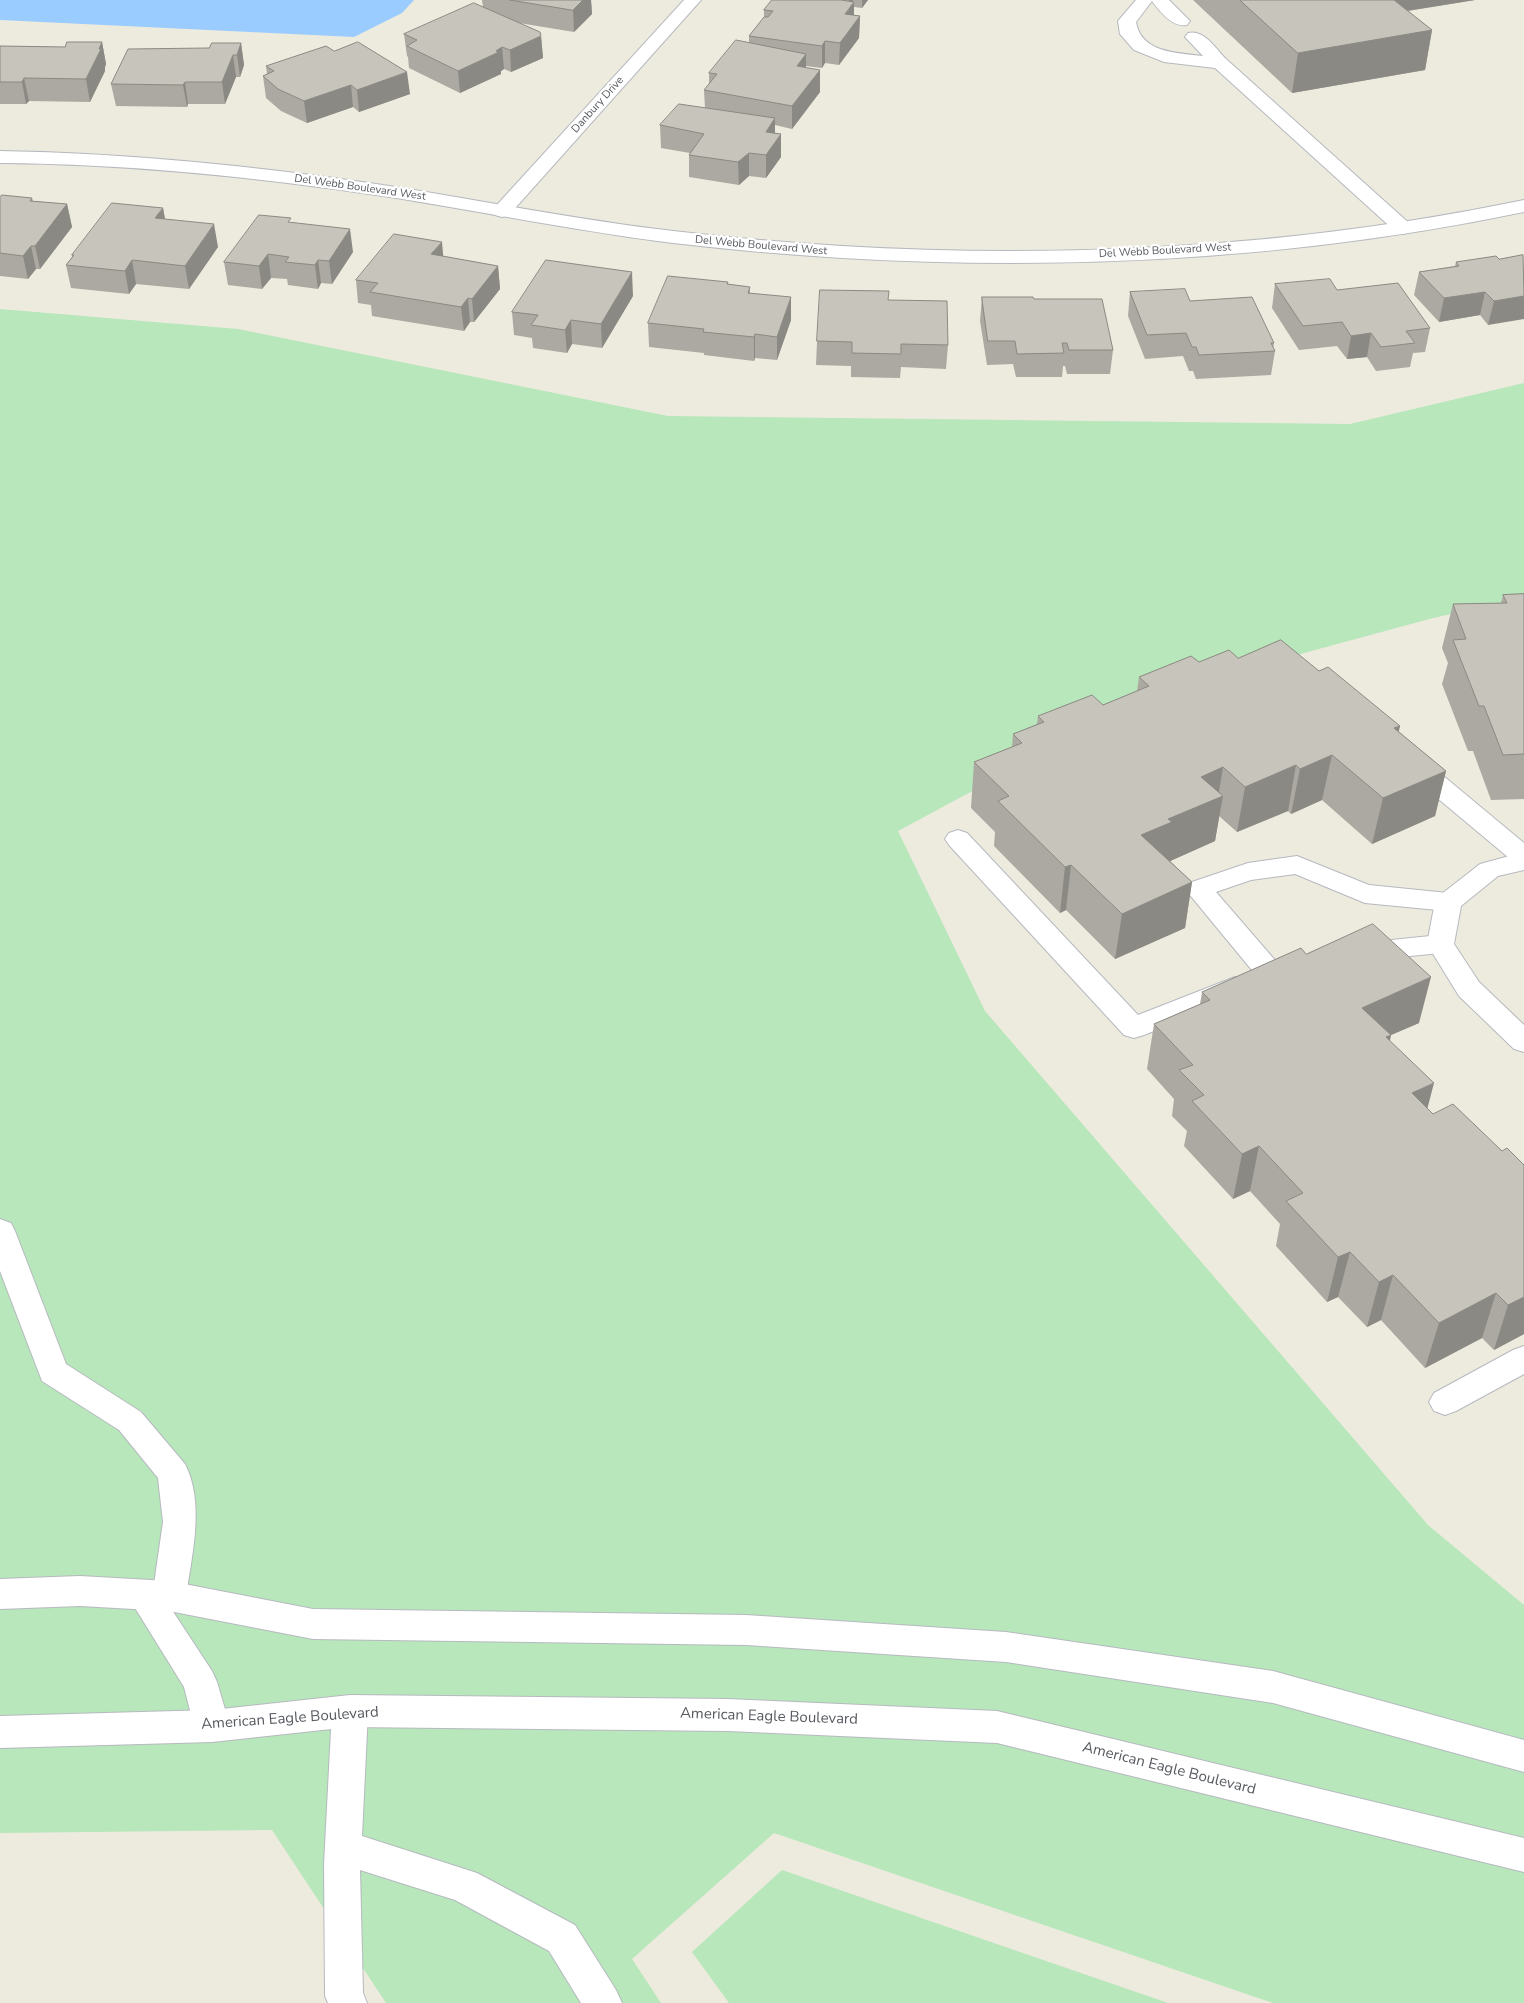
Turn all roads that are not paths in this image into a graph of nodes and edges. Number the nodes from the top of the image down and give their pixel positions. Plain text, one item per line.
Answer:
1 (693, 0) edge
2 (1144, 0) edge
3 (1159, 0) edge
4 (1181, 21) dead end
5 (1194, 37) dead end
6 (1220, 63) junction
7 (0, 156) edge
8 (1524, 206) edge
9 (502, 211) junction
10 (1403, 228) junction
11 (1396, 750) edge
12 (958, 839) dead end
13 (1524, 857) edge
14 (1524, 862) edge
15 (1448, 902) junction
16 (1440, 944) junction
17 (1341, 954) edge
18 (1294, 963) edge
19 (1270, 973) junction
20 (1524, 1042) edge
21 (0, 1231) edge
22 (1524, 1359) edge
23 (1446, 1402) dead end
24 (0, 1594) edge
25 (157, 1596) junction
26 (350, 1711) junction
27 (212, 1726) junction
28 (0, 1732) edge
29 (1524, 1756) edge
30 (344, 1847) junction
31 (1524, 1855) edge
32 (348, 2003) edge
33 (603, 2003) edge

1 - 9 street, Danbury Drive
2 - 6 street
3 - 4 street
5 - 6 street
6 - 10 street
7 - 9 street, Del Webb Boulevard West
8 - 10 street, Del Webb Boulevard West
9 - 10 street, Del Webb Boulevard West
11 - 13 street
12 - 19 street
14 - 15 street
15 - 16 street
15 - 19 street
16 - 17 street
16 - 20 street
18 - 19 street
21 - 25 street
22 - 23 street
24 - 25 street
25 - 27 street
25 - 29 street
26 - 27 street, American Eagle Boulevard
26 - 30 street
26 - 31 street, American Eagle Boulevard
27 - 28 street, American Eagle Boulevard
30 - 32 street
30 - 33 street

